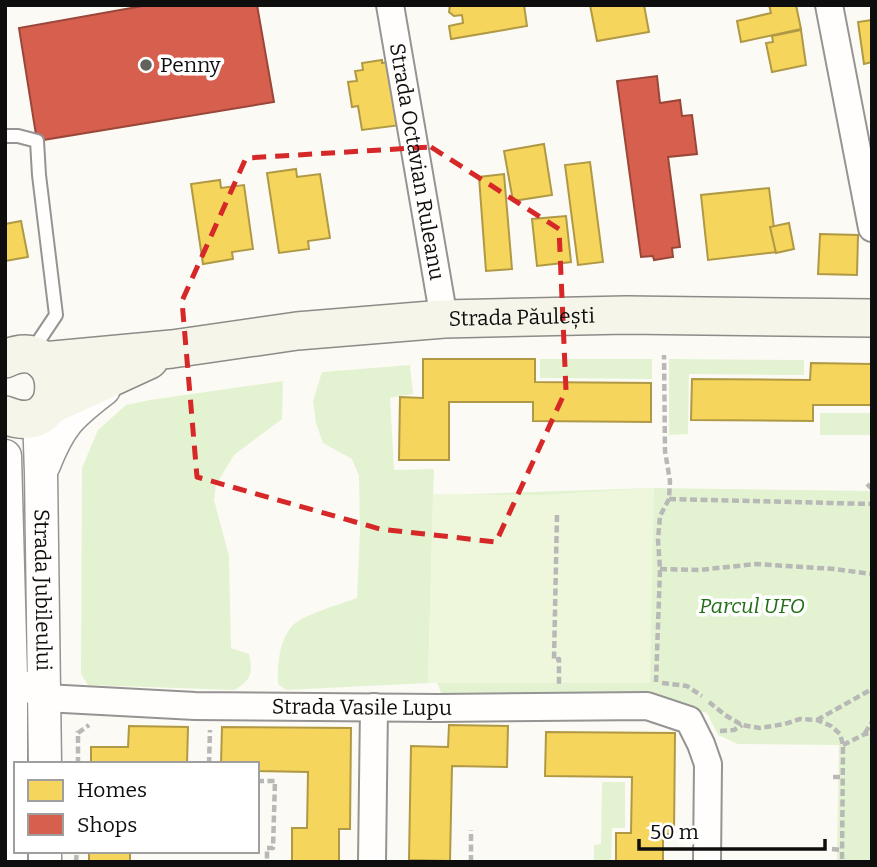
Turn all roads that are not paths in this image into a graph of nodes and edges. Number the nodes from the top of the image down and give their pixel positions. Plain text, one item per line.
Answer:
1 (390, 5) edge
2 (829, 5) edge
3 (5, 136) edge
4 (872, 228) edge
5 (872, 318) edge
6 (444, 319) junction
7 (172, 349) junction
8 (27, 359) edge
9 (127, 370) junction
10 (31, 412) edge
11 (5, 456) edge
12 (41, 473) junction
13 (6, 478) edge
14 (11, 677) junction
15 (45, 698) junction
16 (374, 708) junction
17 (45, 762) edge
18 (9, 848) edge
19 (372, 862) edge
20 (707, 862) edge

1 - 6 street, Strada Octavian Ruleanu
2 - 4 street
3 - 8 lane
5 - 6 main road, Strada Păulești
6 - 7 main road, Strada Păulești
7 - 8 main road, Strada Păulești
7 - 9 main road, Strada Păulești
8 - 10 main road
9 - 10 main road, Strada Păulești
9 - 12 street
10 - 12 street, Strada Jubileului
11 - 13 street, Strada Jubileului
12 - 15 street, Strada Jubileului
13 - 14 street, Strada Jubileului
14 - 15 street, Strada Vasile Lupu
14 - 18 street, Strada Jubileului
15 - 16 street, Strada Vasile Lupu
15 - 17 street, Strada Jubileului
16 - 19 street
16 - 20 street, Strada Vasile Lupu

